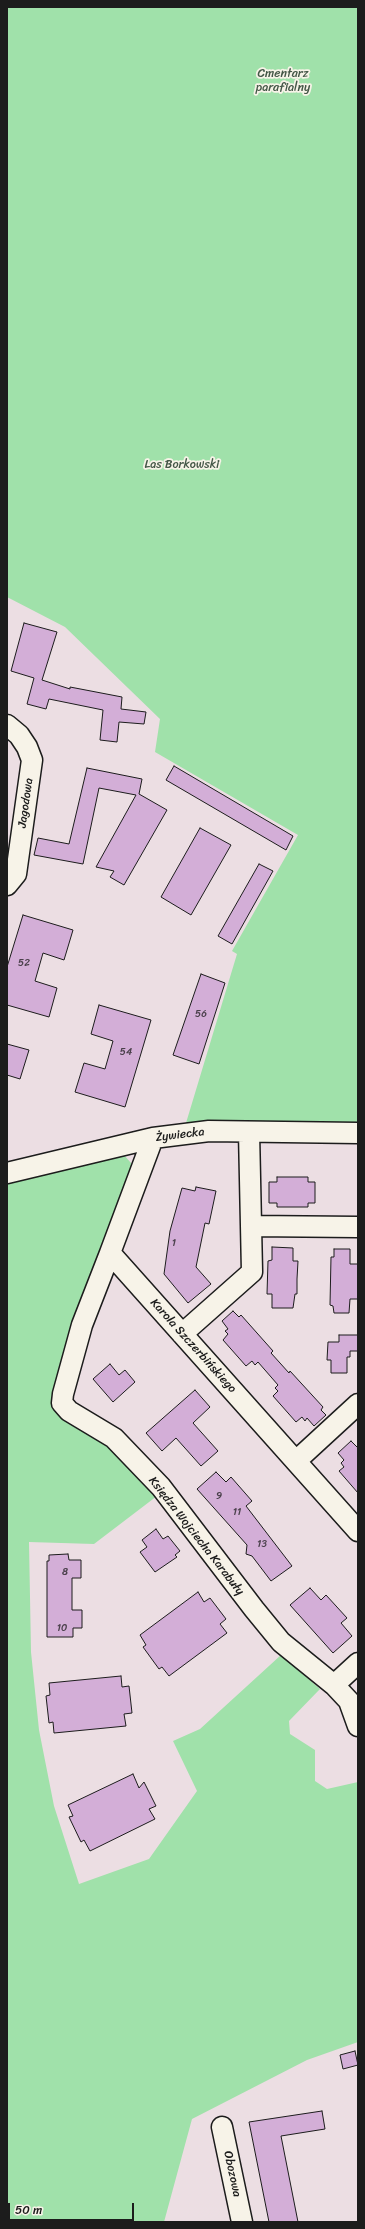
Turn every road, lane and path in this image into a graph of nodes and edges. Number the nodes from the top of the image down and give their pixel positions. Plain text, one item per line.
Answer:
1 (7, 725) edge
2 (12, 880) edge
3 (249, 1132) junction
4 (358, 1133) edge
5 (153, 1138) junction
6 (7, 1173) edge
7 (251, 1226) junction
8 (358, 1227) edge
9 (110, 1253) junction
10 (182, 1334) junction
11 (358, 1404) edge
12 (296, 1461) junction
13 (358, 1531) edge
14 (358, 1663) edge
15 (334, 1685) junction
16 (358, 1726) edge
17 (222, 2127) dead end
18 (242, 2222) edge

1 - 2 street, Jagodowa
3 - 4 street, Żywiecka
3 - 5 street, Żywiecka
3 - 7 street
5 - 6 street, Żywiecka
5 - 9 street
7 - 8 street
7 - 10 street
9 - 10 street, Karola Szczerbińskiego
9 - 15 street, Księdza Wojciecha Karabuły
10 - 12 street, Karola Szczerbińskiego
11 - 12 street
12 - 13 street, Karola Szczerbińskiego
14 - 15 street
15 - 16 street, Księdza Wojciecha Karabuły
17 - 18 street, Obozowa

